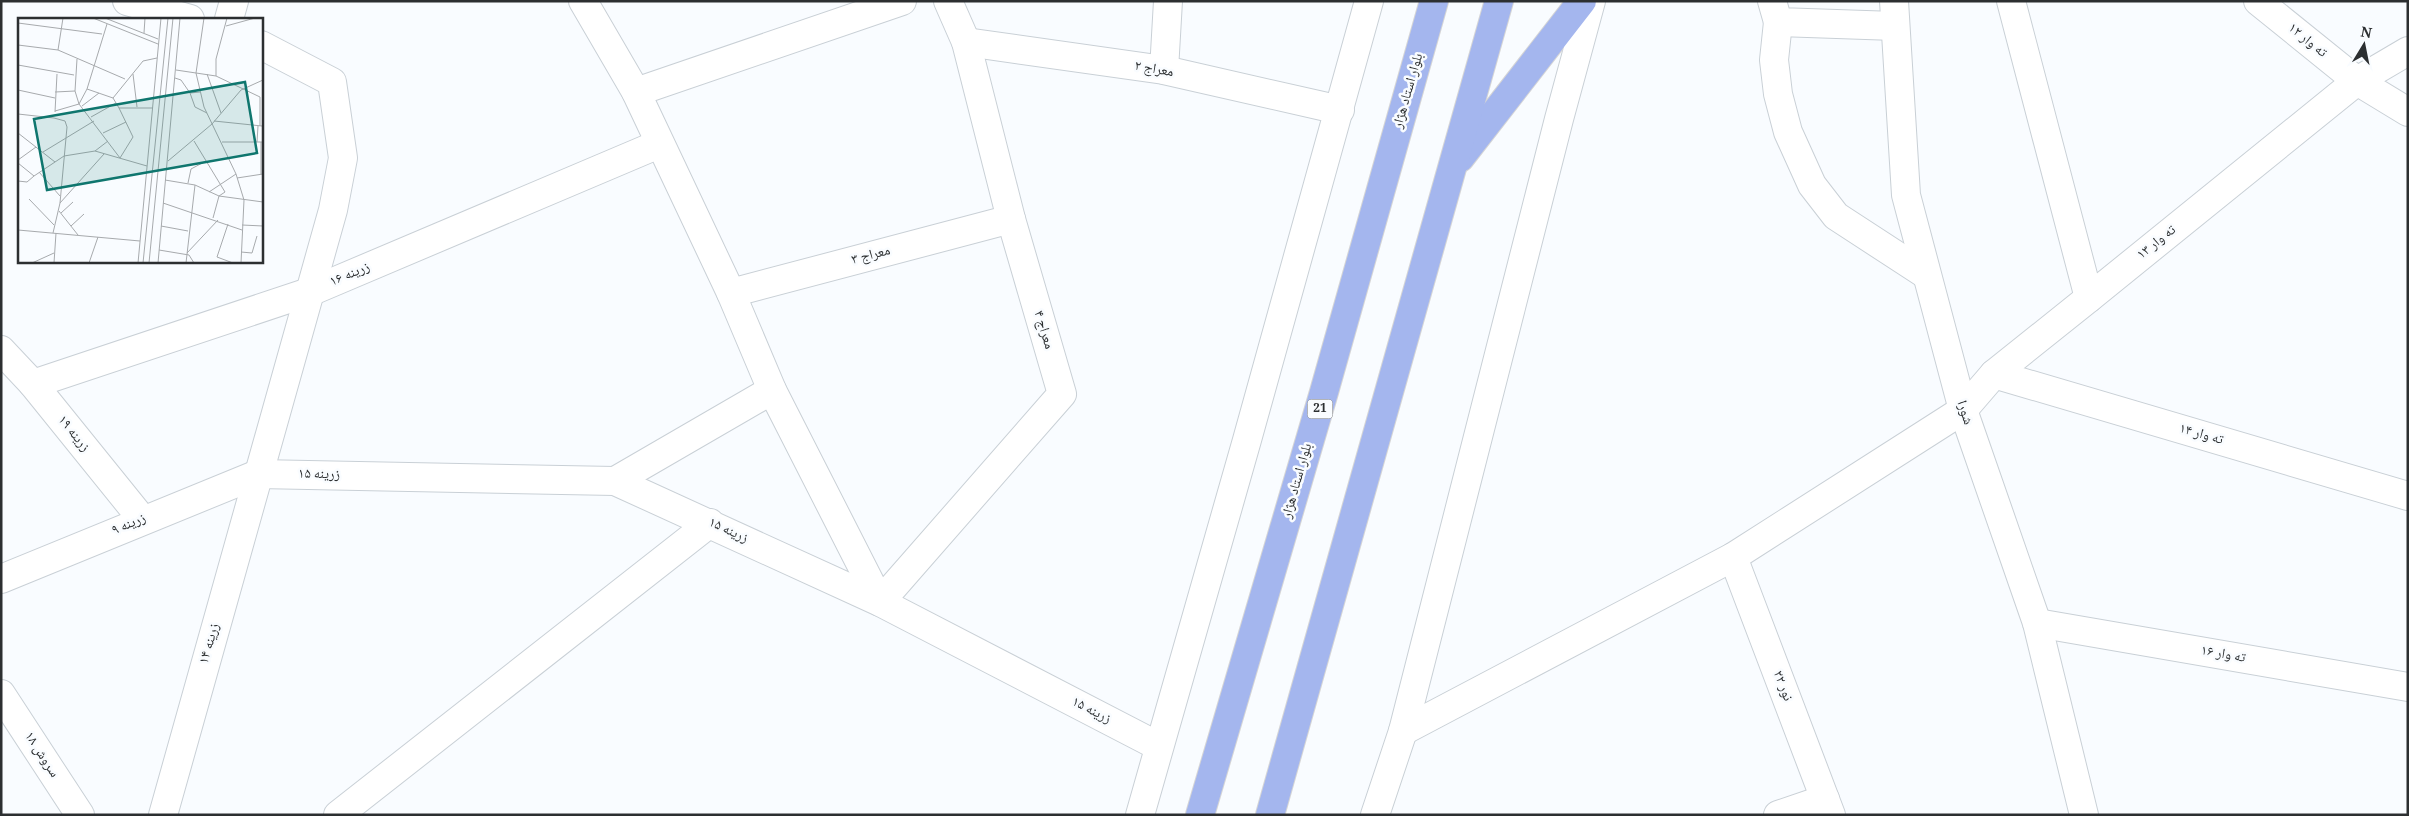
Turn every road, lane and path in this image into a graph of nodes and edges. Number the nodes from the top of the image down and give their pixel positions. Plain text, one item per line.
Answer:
1 (127, 1) edge
2 (234, 1) edge
3 (583, 1) edge
4 (902, 1) edge
5 (948, 1) edge
6 (1168, 1) edge
7 (1369, 1) edge
8 (1434, 1) edge
9 (1499, 1) edge
10 (1582, 1) edge
11 (1591, 1) edge
12 (2011, 1) edge
13 (2258, 1) edge
14 (1775, 12) edge
15 (1895, 14) edge
16 (186, 18) edge
17 (229, 18) edge
18 (966, 42) junction
19 (262, 47) edge
20 (2408, 51) edge
21 (1164, 70) junction
22 (2357, 81) junction
23 (636, 92) junction
24 (1340, 110) junction
25 (2408, 112) edge
26 (659, 144) junction
27 (1451, 170) junction
28 (1010, 220) junction
29 (1926, 274) junction
30 (312, 291) junction
31 (731, 293) junction
32 (2089, 298) junction
33 (1, 350) edge
34 (1994, 374) junction
35 (33, 384) junction
36 (772, 390) junction
37 (1963, 410) junction
38 (258, 474) junction
39 (615, 481) junction
40 (2408, 496) edge
41 (142, 519) junction
42 (710, 523) junction
43 (1733, 557) junction
44 (1, 579) edge
45 (880, 602) junction
46 (2037, 623) junction
47 (2408, 687) edge
48 (1, 694) edge
49 (1403, 731) junction
50 (1158, 746) junction
51 (1828, 807) edge
52 (80, 815) edge
53 (163, 815) edge
54 (338, 815) edge
55 (1140, 815) edge
56 (1200, 815) edge
57 (1270, 815) edge
58 (1375, 815) edge
59 (1778, 815) edge
60 (2084, 815) edge

1 - 16 street
2 - 17 street
3 - 23 street
4 - 23 street
5 - 18 street, معراج ۴
6 - 21 street
7 - 24 street
8 - 56 main road, بلوار استاد هژار / 21
9 - 27 main road
10 - 27 main road
11 - 49 street
12 - 32 street
13 - 22 street, ته وار ۱۲
14 - 15 street
14 - 29 street
15 - 29 street, شورا
18 - 21 street, معراج ۲
18 - 28 street, معراج ۴
19 - 30 street, زرینه ۱۴
20 - 22 street, ته وار ۱۳
21 - 24 street, معراج ۲
22 - 25 street, ته وار ۱۲
22 - 32 street, ته وار ۱۳
23 - 26 street
24 - 50 street
26 - 30 street, زرینه ۱۶
26 - 31 street
27 - 57 main road
28 - 31 street, معراج ۳
28 - 45 street, معراج ۴
29 - 37 street, شورا
30 - 35 street, زرینه ۱۶
30 - 38 street, زرینه ۱۴
31 - 36 street
32 - 34 street, ته وار ۱۳
33 - 35 street, زرینه ۱۹
34 - 37 street, ته وار ۱۳
34 - 40 street, ته وار ۱۴
35 - 41 street, زرینه ۱۹
36 - 39 street
36 - 45 street
37 - 43 street, ته وار ۱۳
37 - 46 street, شورا
38 - 39 street, زرینه ۱۵
38 - 41 street, زرینه ۹
38 - 53 street, زرینه ۱۴
39 - 42 street, زرینه ۱۵
41 - 44 street, زرینه ۹
42 - 45 street, زرینه ۱۵
42 - 54 street
43 - 49 street, ته وار ۱۳
43 - 51 street, نور ۲۲
45 - 50 street, زرینه ۱۵
46 - 47 street, ته وار ۱۶
46 - 60 street, شورا
48 - 52 street, سروش ۱۸
49 - 58 street
50 - 55 street
51 - 59 street

